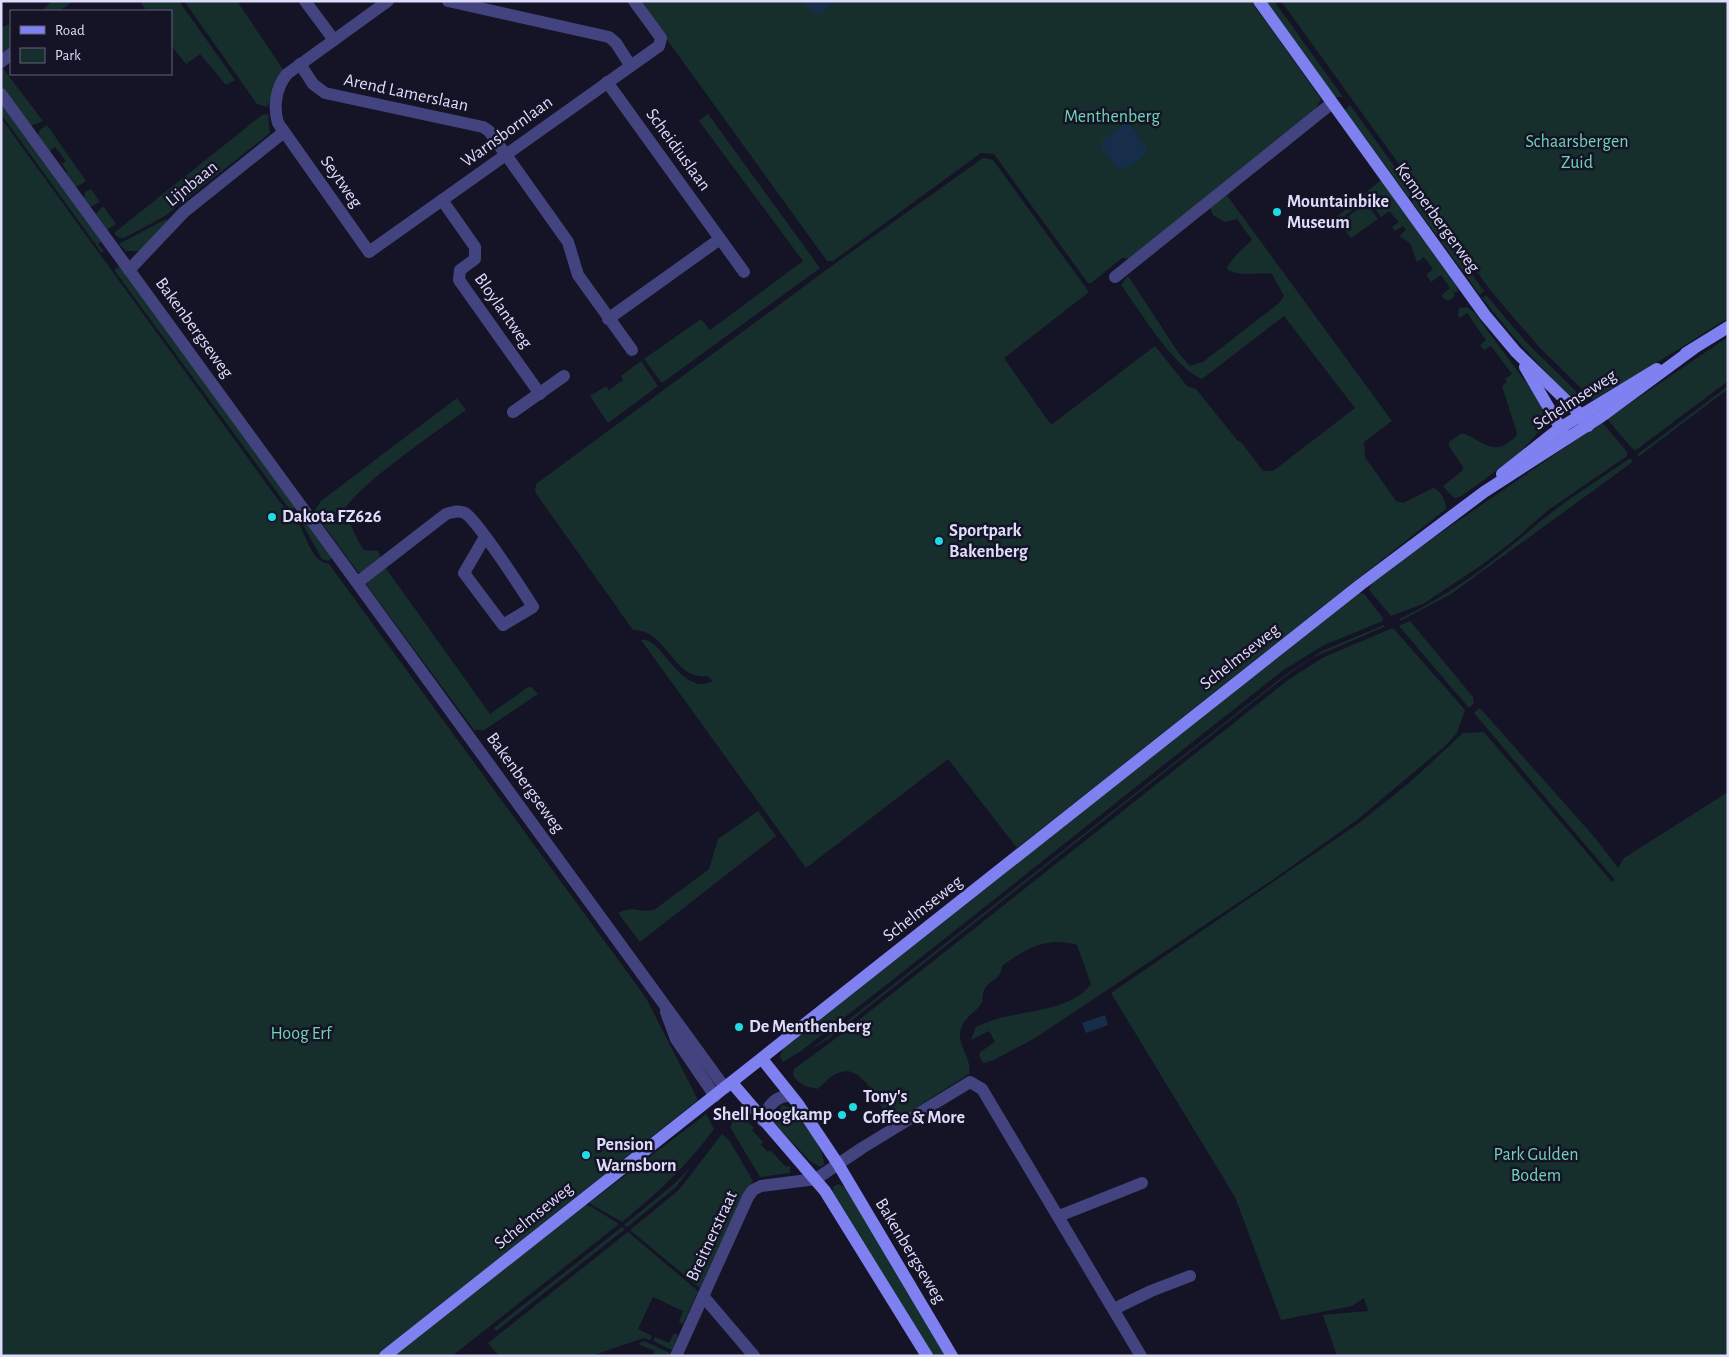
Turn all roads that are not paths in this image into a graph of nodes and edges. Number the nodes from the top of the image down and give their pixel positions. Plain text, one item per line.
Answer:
1 (305, 1) edge
2 (388, 1) edge
3 (448, 1) edge
4 (634, 1) edge
5 (1259, 1) edge
6 (334, 40) junction
7 (300, 64) junction
8 (630, 65) junction
9 (607, 82) junction
10 (1, 94) edge
11 (1332, 103) junction
12 (284, 132) junction
13 (507, 154) junction
14 (442, 200) junction
15 (720, 238) junction
16 (369, 252) joint
17 (130, 270) junction
18 (744, 272) dead end
19 (1115, 277) dead end
20 (608, 318) junction
21 (1728, 326) edge
22 (1693, 349) junction
23 (632, 350) dead end
24 (1516, 352) junction
25 (564, 376) dead end
26 (540, 394) junction
27 (513, 412) dead end
28 (1580, 414) junction
29 (1588, 426) junction
30 (1560, 428) junction
31 (1568, 439) junction
32 (1484, 492) junction
33 (485, 537) junction
34 (358, 582) junction
35 (664, 1005) junction
36 (762, 1060) junction
37 (729, 1085) junction
38 (715, 1096) junction
39 (791, 1096) junction
40 (763, 1121) junction
41 (838, 1164) junction
42 (816, 1179) junction
43 (1142, 1183) dead end
44 (1059, 1216) junction
45 (1190, 1276) dead end
46 (703, 1296) junction
47 (1114, 1309) junction
48 (385, 1356) edge
49 (676, 1356) edge
50 (754, 1356) edge
51 (927, 1356) edge
52 (952, 1356) edge
53 (1141, 1356) edge

1 - 6 street
2 - 6 street, Seytweg
3 - 8 street
4 - 8 street, Warnsbornlaan
5 - 11 main road, Kemperbergerweg
6 - 7 street, Seytweg
7 - 12 street, Seytweg
7 - 13 street, Arend Lamerslaan
8 - 9 street, Warnsbornlaan
9 - 13 street, Warnsbornlaan
9 - 15 street, Scheidiuslaan
10 - 17 street, Bakenbergseweg
11 - 19 street
11 - 24 main road, Kemperbergerweg
12 - 16 street, Seytweg
12 - 17 street, Lijnbaan
13 - 14 street, Warnsbornlaan
13 - 20 street
14 - 16 street, Warnsbornlaan
14 - 26 street, Bloylantweg
15 - 18 street, Scheidiuslaan
15 - 20 street
17 - 34 street, Bakenbergseweg
20 - 23 street
21 - 22 main road, Schelmseweg
22 - 28 main road, Schelmseweg
22 - 29 main road, Schelmseweg
24 - 28 main road, Kemperbergerweg
24 - 30 main road, Kemperbergerweg
25 - 26 street
26 - 27 street
28 - 29 main road, Kemperbergerweg
28 - 30 main road, Schelmseweg
29 - 31 main road, Schelmseweg
30 - 31 main road, Kemperbergerweg
30 - 32 main road, Schelmseweg
31 - 32 main road, Schelmseweg
32 - 36 main road, Schelmseweg
33 - 33 street
33 - 34 street
34 - 35 street, Bakenbergseweg
35 - 37 street, Bakenbergseweg
35 - 38 street, Bakenbergseweg
36 - 37 main road, Schelmseweg
36 - 39 main road, Bakenbergseweg
37 - 38 main road, Schelmseweg
37 - 40 main road, Bakenbergseweg
38 - 48 main road, Schelmseweg
39 - 40 street
39 - 41 main road, Bakenbergseweg
40 - 42 main road, Bakenbergseweg
41 - 42 street
41 - 44 street
41 - 52 main road, Bakenbergseweg
42 - 46 street, Breitnerstraat
42 - 51 main road, Bakenbergseweg
43 - 44 street
44 - 47 street
45 - 47 street
46 - 49 street, Breitnerstraat
46 - 50 street
47 - 53 street

